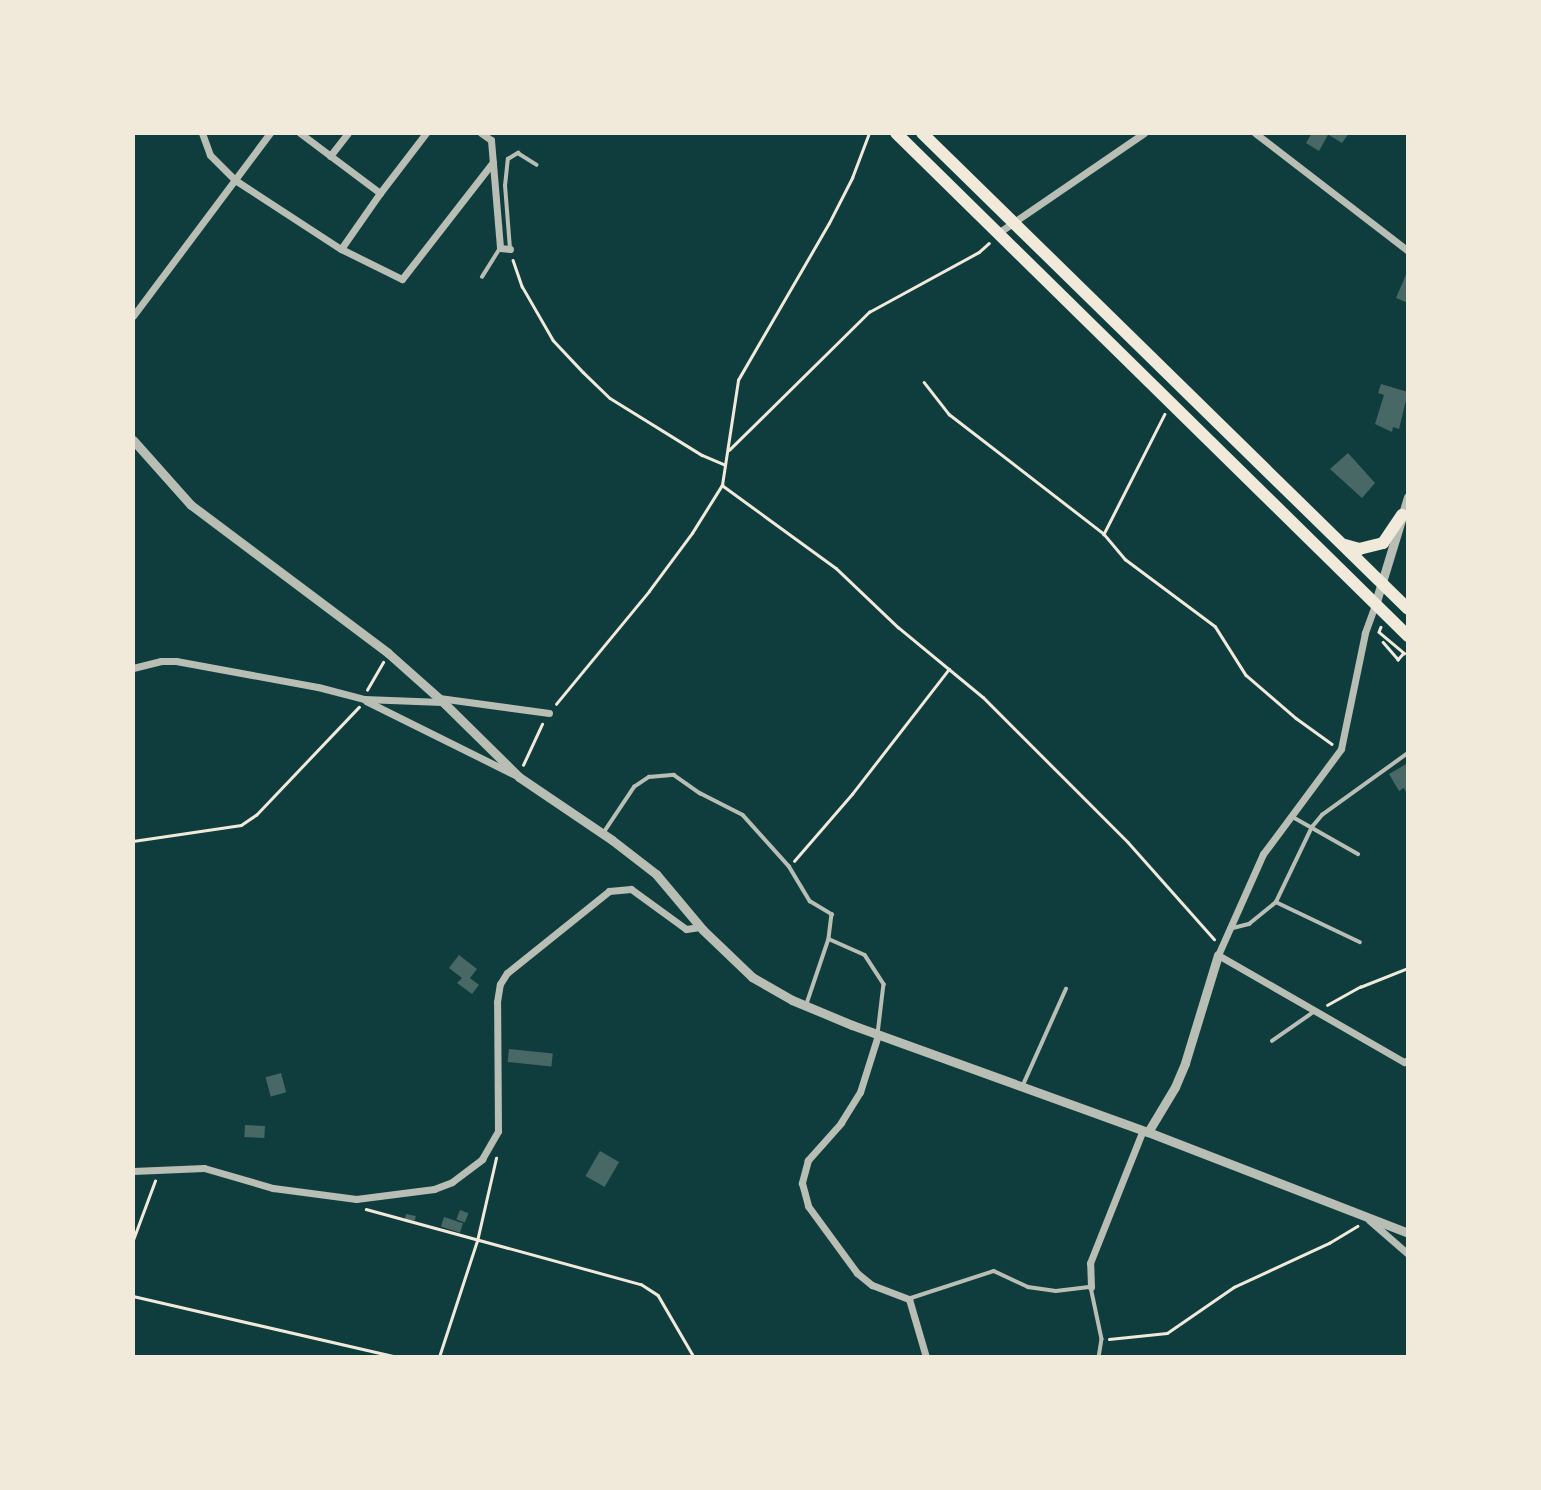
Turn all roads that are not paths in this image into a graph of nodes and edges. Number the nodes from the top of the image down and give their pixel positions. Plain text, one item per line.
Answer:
1 (202, 133) edge
2 (270, 133) edge
3 (300, 133) edge
4 (348, 133) edge
5 (426, 133) edge
6 (481, 133) edge
7 (896, 133) edge
8 (922, 133) edge
9 (1144, 133) edge
10 (1255, 133) edge
11 (330, 156) junction
12 (494, 162) junction
13 (537, 165) dead end
14 (235, 180) junction
15 (505, 186) junction
16 (496, 187) junction
17 (380, 193) junction
18 (1014, 221) junction
19 (998, 233) junction
20 (500, 248) junction
21 (341, 249) junction
22 (510, 249) joint
23 (1408, 251) edge
24 (482, 277) dead end
25 (133, 316) edge
26 (133, 440) edge
27 (1408, 497) edge
28 (1405, 514) edge
29 (1342, 544) junction
30 (1382, 583) junction
31 (1375, 605) junction
32 (1408, 609) edge
33 (1408, 636) edge
34 (133, 668) edge
35 (364, 700) junction
36 (441, 700) junction
37 (549, 713) road end
38 (1408, 753) edge
39 (519, 777) junction
40 (1291, 816) junction
41 (1312, 827) junction
42 (602, 834) junction
43 (1358, 854) dead end
44 (1276, 902) junction
45 (700, 927) junction
46 (1228, 930) junction
47 (829, 939) junction
48 (1360, 942) dead end
49 (1218, 955) junction
50 (1066, 989) dead end
51 (807, 1006) junction
52 (1315, 1011) junction
53 (878, 1034) junction
54 (1272, 1041) dead end
55 (1408, 1060) edge
56 (1022, 1086) junction
57 (1145, 1131) junction
58 (133, 1171) edge
59 (1366, 1217) junction
60 (1408, 1233) edge
61 (1408, 1254) edge
62 (1091, 1287) junction
63 (909, 1299) junction
64 (926, 1357) edge
65 (1099, 1357) edge

1 - 14 street
2 - 14 street
3 - 11 street
4 - 11 street
5 - 17 street
6 - 12 street
7 - 19 highway
8 - 18 highway
9 - 18 street
10 - 23 street
11 - 17 street
12 - 16 street
12 - 21 street
13 - 15 lane
14 - 21 street
14 - 25 street
15 - 16 lane
15 - 22 lane
16 - 20 street
17 - 21 street
18 - 19 street
18 - 29 highway
19 - 31 highway
20 - 22 street
20 - 24 lane
26 - 36 street
27 - 28 street
28 - 29 highway
28 - 30 street
29 - 30 highway
30 - 31 street
30 - 32 highway
31 - 33 highway
31 - 40 street
34 - 35 street
35 - 36 street
35 - 39 street
36 - 37 street
36 - 39 street
38 - 41 lane
39 - 42 street
40 - 41 lane
40 - 46 street
41 - 43 lane
41 - 44 lane
42 - 45 street
42 - 47 lane
44 - 46 lane
44 - 48 lane
45 - 51 street
45 - 58 street
46 - 49 street
47 - 51 lane
47 - 53 lane
49 - 52 street
49 - 57 street
50 - 56 lane
51 - 53 street
52 - 54 lane
52 - 55 street
53 - 56 street
53 - 63 street
56 - 57 street
57 - 59 street
57 - 62 street
59 - 60 street
59 - 61 street
62 - 63 lane
62 - 65 lane
63 - 64 street

